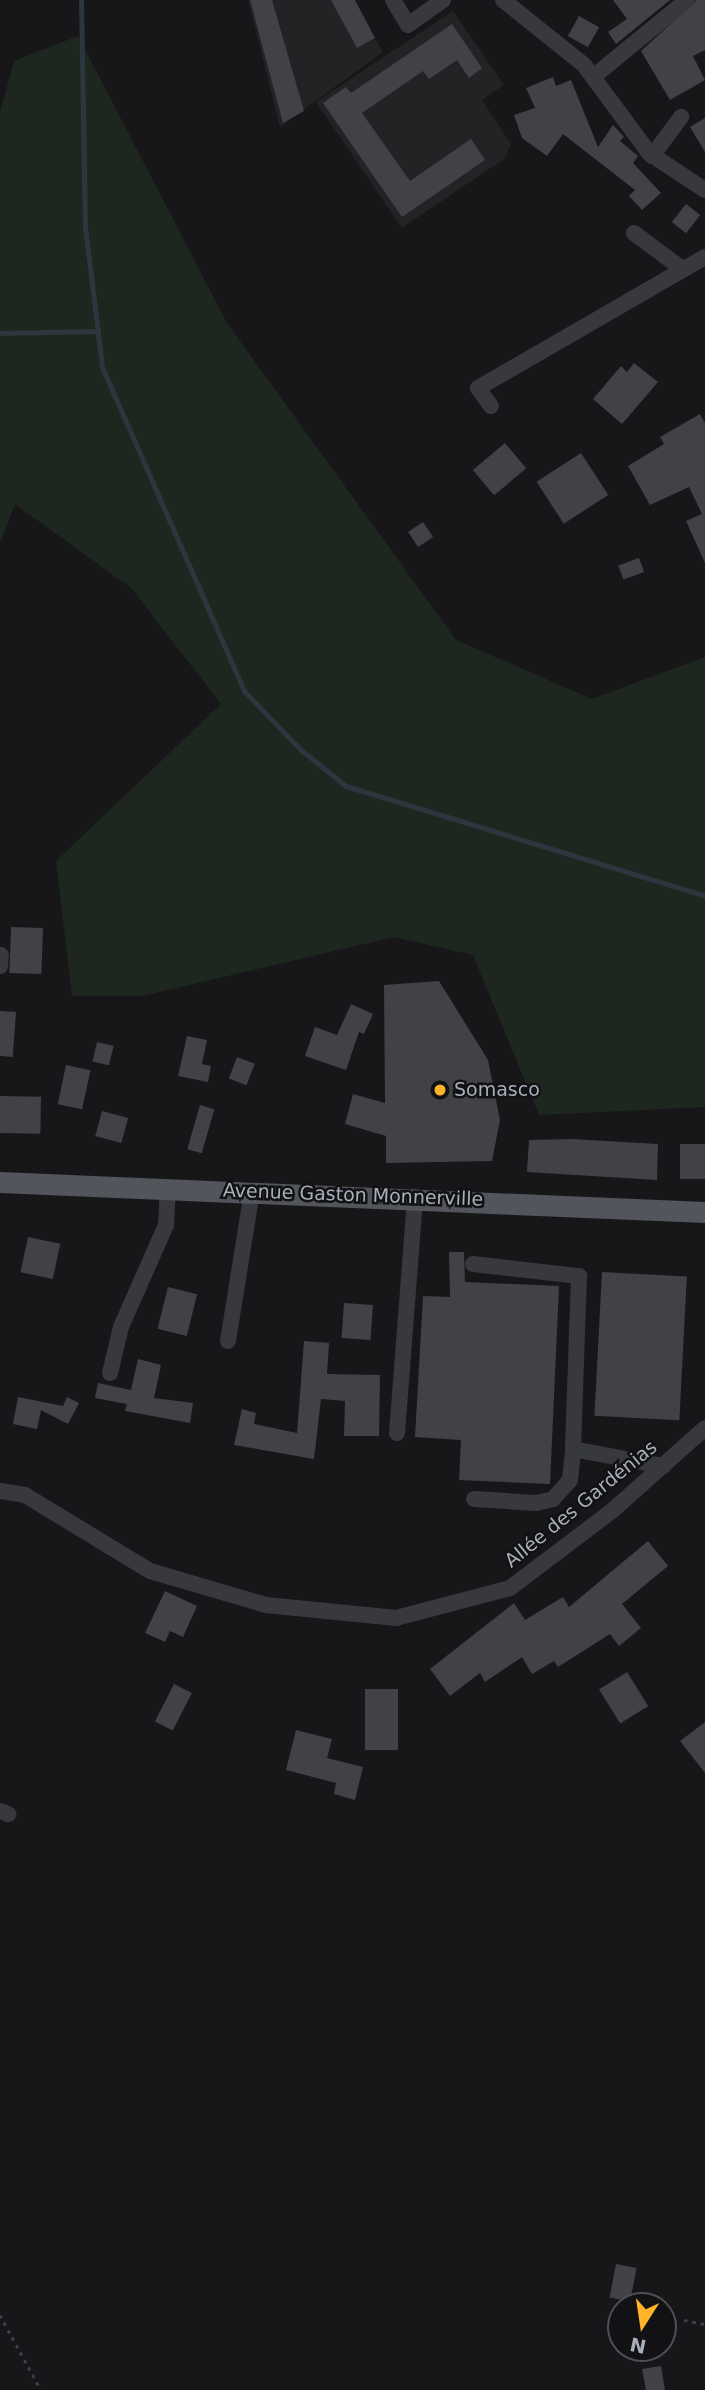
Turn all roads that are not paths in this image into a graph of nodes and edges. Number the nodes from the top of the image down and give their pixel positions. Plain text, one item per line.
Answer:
1 (393, 0) edge
2 (443, 0) edge
3 (503, 0) edge
4 (687, 0) edge
5 (593, 77) junction
6 (681, 117) dead end
7 (652, 156) junction
8 (705, 190) edge
9 (634, 233) dead end
10 (705, 257) edge
11 (681, 268) junction
12 (491, 406) dead end
13 (0, 1182) edge
14 (168, 1188) junction
15 (252, 1191) junction
16 (415, 1197) junction
17 (705, 1212) edge
18 (473, 1264) dead end
19 (228, 1341) dead end
20 (110, 1373) dead end
21 (705, 1427) edge
22 (397, 1433) dead end
23 (573, 1449) junction
24 (663, 1466) junction
25 (0, 1491) edge
26 (474, 1499) dead end

1 - 2 street
3 - 5 street
4 - 5 street
5 - 7 street
6 - 7 street
7 - 8 street
9 - 11 street
10 - 11 street
11 - 12 street
13 - 14 main road, Avenue Gaston Monnerville
14 - 15 main road, Avenue Gaston Monnerville
14 - 20 street
15 - 16 main road, Avenue Gaston Monnerville
15 - 19 street
16 - 17 main road, Avenue Gaston Monnerville
16 - 22 street
18 - 23 street
21 - 24 street, Allée des Gardénias
23 - 24 street
23 - 26 street
24 - 25 street, Allée des Gardénias

